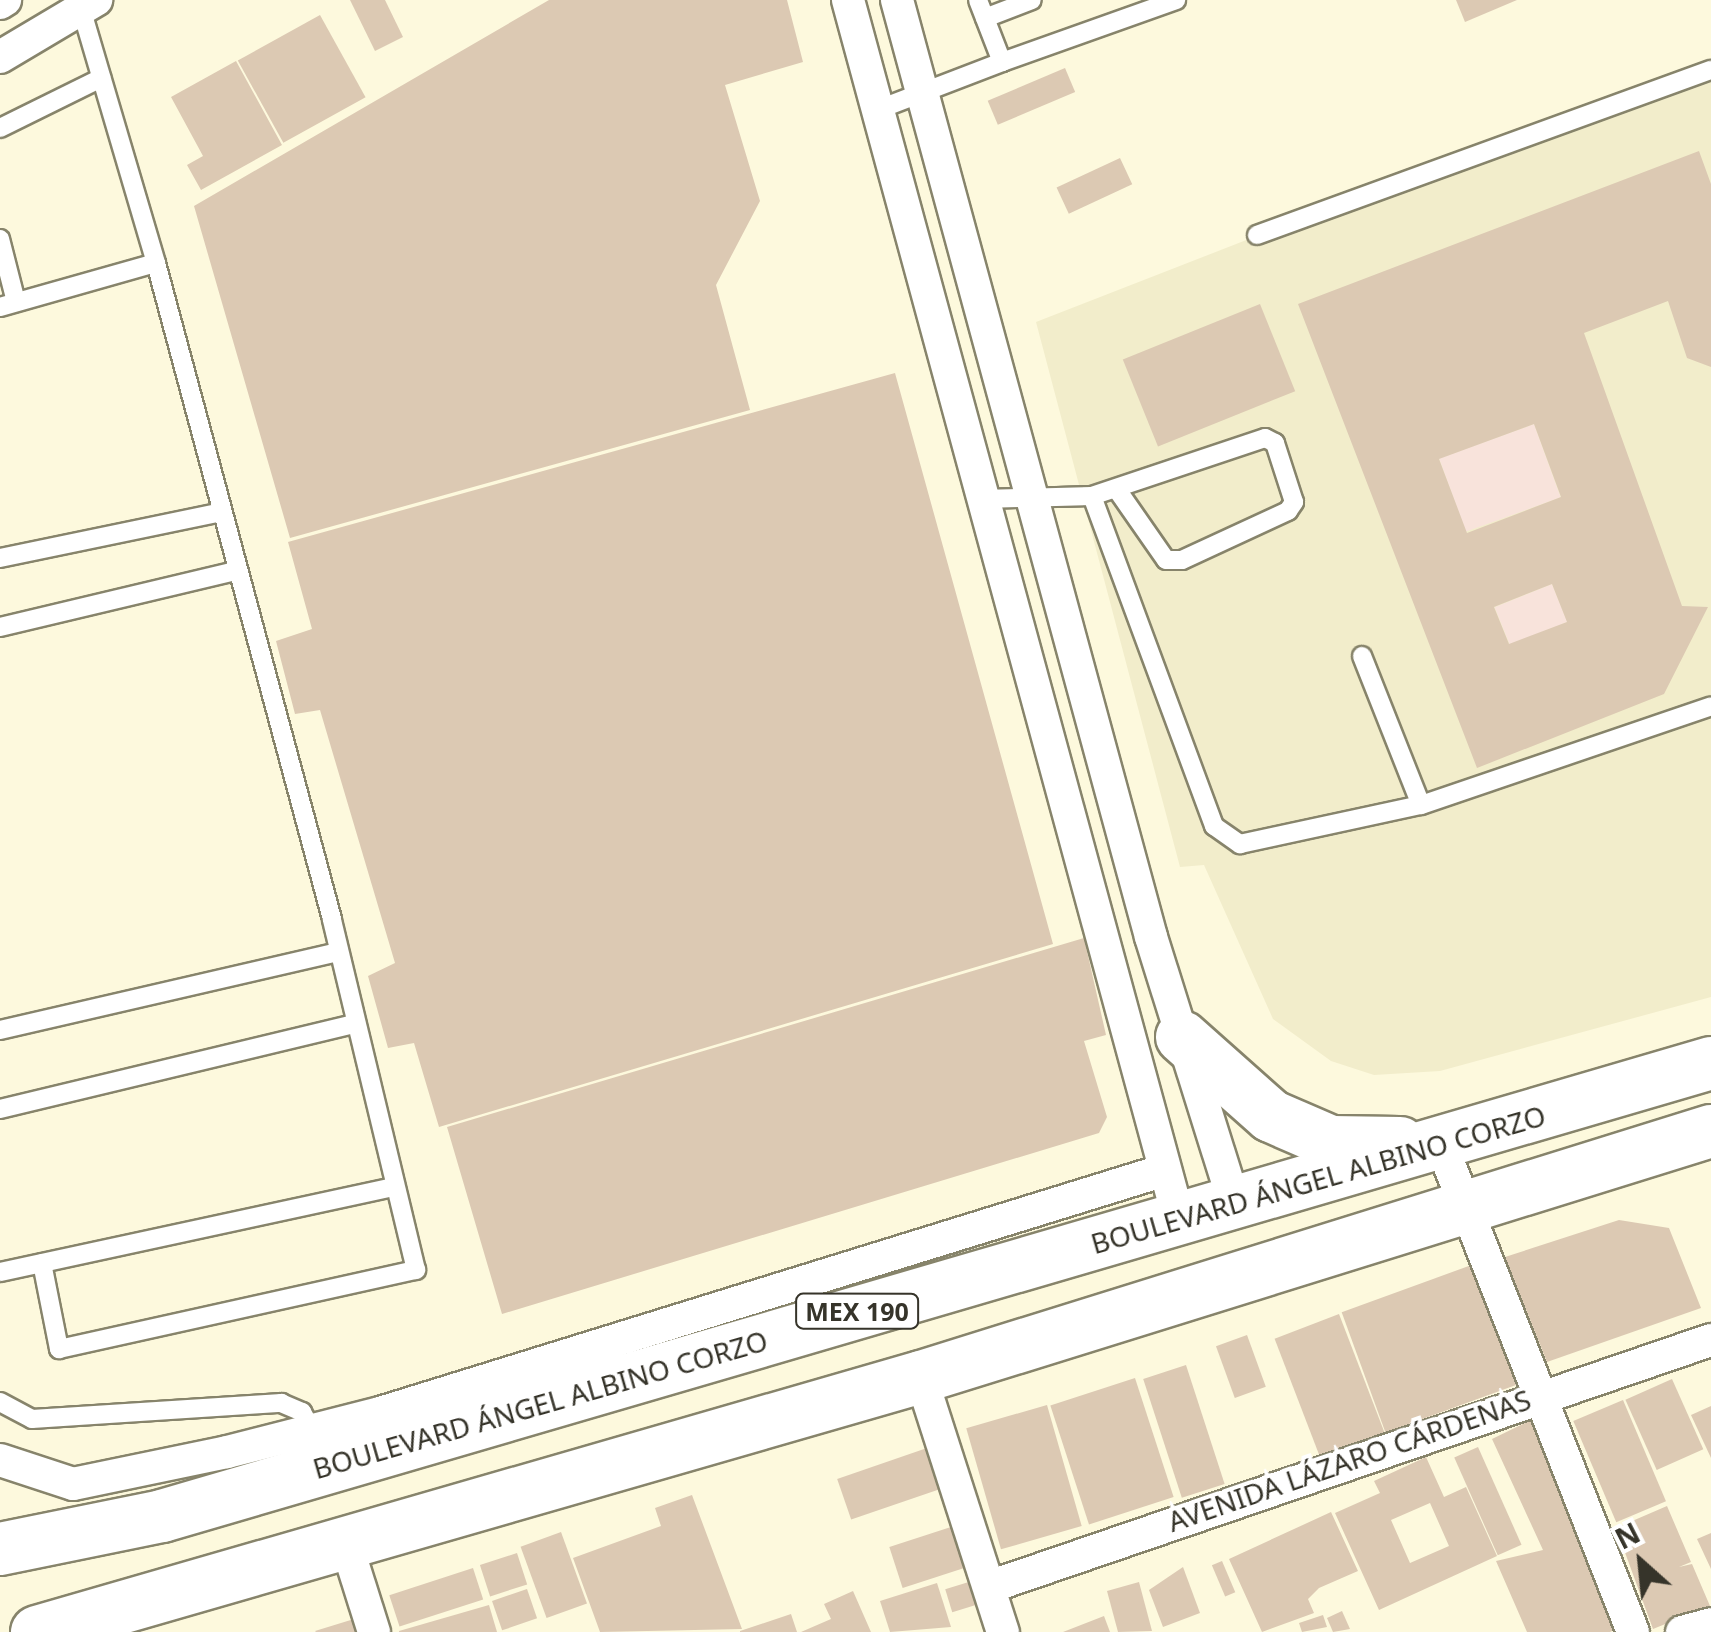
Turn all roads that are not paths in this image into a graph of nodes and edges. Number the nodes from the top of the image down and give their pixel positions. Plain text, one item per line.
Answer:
1 (848, 0) edge
2 (897, 0) edge
3 (978, 0) edge
4 (1032, 0) edge
5 (1176, 0) edge
6 (85, 3) edge
7 (985, 18) junction
8 (0, 56) edge
9 (1002, 62) junction
10 (1711, 70) edge
11 (102, 78) junction
12 (922, 91) junction
13 (877, 110) junction
14 (0, 128) edge
15 (1257, 235) dead end
16 (0, 238) edge
17 (156, 263) junction
18 (8, 304) edge
19 (1118, 491) junction
20 (1092, 496) junction
21 (1033, 498) junction
22 (981, 499) junction
23 (218, 512) junction
24 (0, 558) edge
25 (234, 570) junction
26 (0, 627) edge
27 (1362, 656) dead end
28 (1711, 706) edge
29 (1420, 804) junction
30 (340, 952) junction
31 (355, 1024) junction
32 (0, 1030) edge
33 (1182, 1036) junction
34 (1711, 1062) edge
35 (0, 1110) edge
36 (1711, 1130) edge
37 (1442, 1144) junction
38 (1162, 1171) junction
39 (394, 1187) junction
40 (1464, 1202) junction
41 (1236, 1205) junction
42 (1178, 1220) junction
43 (42, 1263) junction
44 (0, 1272) edge
45 (764, 1296) junction
46 (901, 1298) junction
47 (1711, 1340) edge
48 (921, 1377) junction
49 (1540, 1393) junction
50 (0, 1402) edge
51 (312, 1430) junction
52 (0, 1460) edge
53 (197, 1506) junction
54 (346, 1543) junction
55 (4, 1545) edge
56 (989, 1587) junction
57 (1711, 1624) edge
58 (37, 1632) edge
59 (374, 1632) edge
60 (1003, 1632) edge
61 (1632, 1632) edge
62 (1682, 1632) edge

1 - 13 street
2 - 12 street
3 - 7 lane
4 - 7 lane
5 - 9 lane
6 - 8 street
6 - 11 lane
7 - 9 lane
9 - 12 lane
10 - 15 lane
11 - 14 lane
11 - 17 lane
12 - 13 lane
12 - 21 street
13 - 22 street
16 - 18 lane
17 - 18 lane
17 - 23 lane
19 - 19 lane
19 - 20 lane
20 - 21 lane
20 - 29 lane
21 - 22 lane
21 - 33 street
22 - 38 street
23 - 24 lane
23 - 25 lane
25 - 26 lane
25 - 30 lane
27 - 29 lane
28 - 29 lane
30 - 31 lane
30 - 32 lane
31 - 35 lane
31 - 39 lane
33 - 37 main road
33 - 41 street
34 - 37 main road, BOULEVARD ÁNGEL ALBINO CORZO / MEX 190
36 - 40 main road
37 - 40 street
37 - 41 main road, BOULEVARD ÁNGEL ALBINO CORZO / MEX 190
38 - 42 street
38 - 45 street
39 - 43 lane
39 - 43 lane
40 - 48 main road
40 - 49 street
41 - 42 main road, BOULEVARD ÁNGEL ALBINO CORZO / MEX 190
42 - 46 main road, BOULEVARD ÁNGEL ALBINO CORZO / MEX 190
43 - 44 lane
45 - 46 main road
45 - 51 street
46 - 53 main road, BOULEVARD ÁNGEL ALBINO CORZO / MEX 190
47 - 49 street, AVENIDA LÁZARO CÁRDENAS
48 - 54 main road
48 - 56 street
49 - 56 street, AVENIDA LÁZARO CÁRDENAS
49 - 61 street
50 - 51 lane
51 - 52 street
51 - 53 main road
53 - 55 main road, BOULEVARD ÁNGEL ALBINO CORZO / MEX 190
54 - 58 main road
54 - 59 street
56 - 60 street
57 - 62 street

